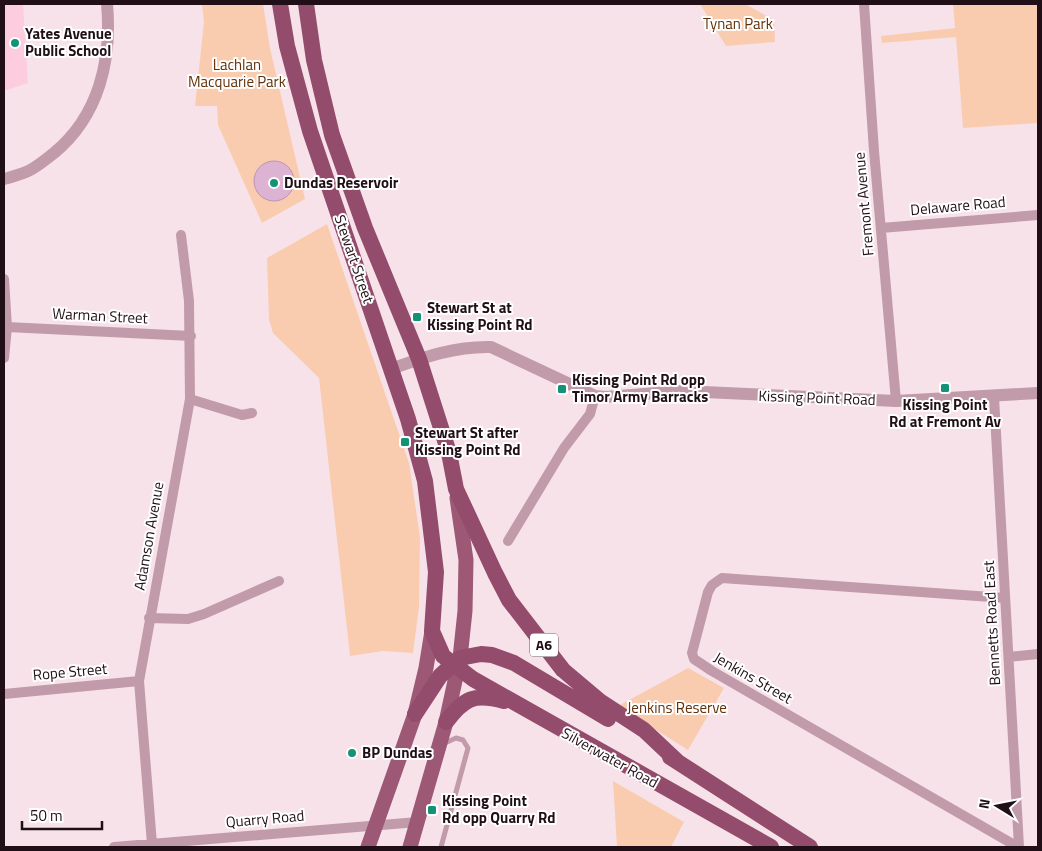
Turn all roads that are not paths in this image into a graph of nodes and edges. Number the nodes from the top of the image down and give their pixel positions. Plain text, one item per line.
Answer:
1 (107, 4) edge
2 (280, 4) edge
3 (306, 4) edge
4 (864, 4) edge
5 (4, 179) edge
6 (1038, 215) edge
7 (880, 228) junction
8 (181, 235) dead end
9 (4, 279) edge
10 (7, 327) junction
11 (191, 336) junction
12 (4, 358) edge
13 (419, 359) junction
14 (391, 369) junction
15 (1038, 393) edge
16 (596, 396) junction
17 (994, 397) junction
18 (190, 399) junction
19 (896, 401) junction
20 (252, 413) dead end
21 (456, 489) junction
22 (508, 541) dead end
23 (279, 581) dead end
24 (1005, 598) junction
25 (149, 618) junction
26 (432, 631) junction
27 (1038, 654) edge
28 (1009, 657) junction
29 (457, 664) junction
30 (139, 681) junction
31 (4, 694) edge
32 (518, 704) junction
33 (415, 714) junction
34 (446, 722) junction
35 (438, 751) junction
36 (678, 762) junction
37 (418, 822) junction
38 (375, 825) junction
39 (152, 844) junction
40 (114, 847) edge
41 (368, 847) edge
42 (410, 847) edge
43 (441, 847) edge
44 (771, 847) edge
45 (810, 847) edge
46 (1019, 847) edge

1 - 5 street
2 - 14 highway, Stewart Street
3 - 13 highway, Stewart Street / A6
4 - 7 street, Fremont Avenue
6 - 7 street, Delaware Road
7 - 19 street, Fremont Avenue
8 - 11 street, Adamson Avenue
9 - 10 street
10 - 11 street, Warman Street
10 - 12 street
11 - 18 street, Adamson Avenue
13 - 14 street, Kissing Point Road
13 - 16 street, Kissing Point Road
13 - 21 highway, A6
14 - 26 highway
15 - 17 street, Kissing Point Road
16 - 19 street, Kissing Point Road
16 - 22 street
17 - 19 street, Kissing Point Road
17 - 24 street, Bennetts Road East
18 - 20 street
18 - 25 street, Adamson Avenue
21 - 29 main road
21 - 36 highway, Silverwater Road / A6
23 - 25 street
24 - 28 street, Bennetts Road East
24 - 46 street, Jenkins Street
25 - 30 street, Adamson Avenue
26 - 29 highway, Silverwater Road
26 - 33 main road
27 - 28 street
28 - 46 street, Bennetts Road East
29 - 32 highway, Silverwater Road
29 - 33 highway
29 - 34 main road
29 - 36 highway, Silverwater Road / A6
30 - 31 street, Rope Street
30 - 39 street, Adamson Avenue
32 - 34 highway
32 - 44 highway, Silverwater Road
33 - 38 main road
34 - 35 main road
35 - 37 main road
35 - 43 lane
36 - 45 highway, Silverwater Road / A6
37 - 38 street, Quarry Road
37 - 42 main road
38 - 39 street, Quarry Road
38 - 41 main road
39 - 40 street, Quarry Road

